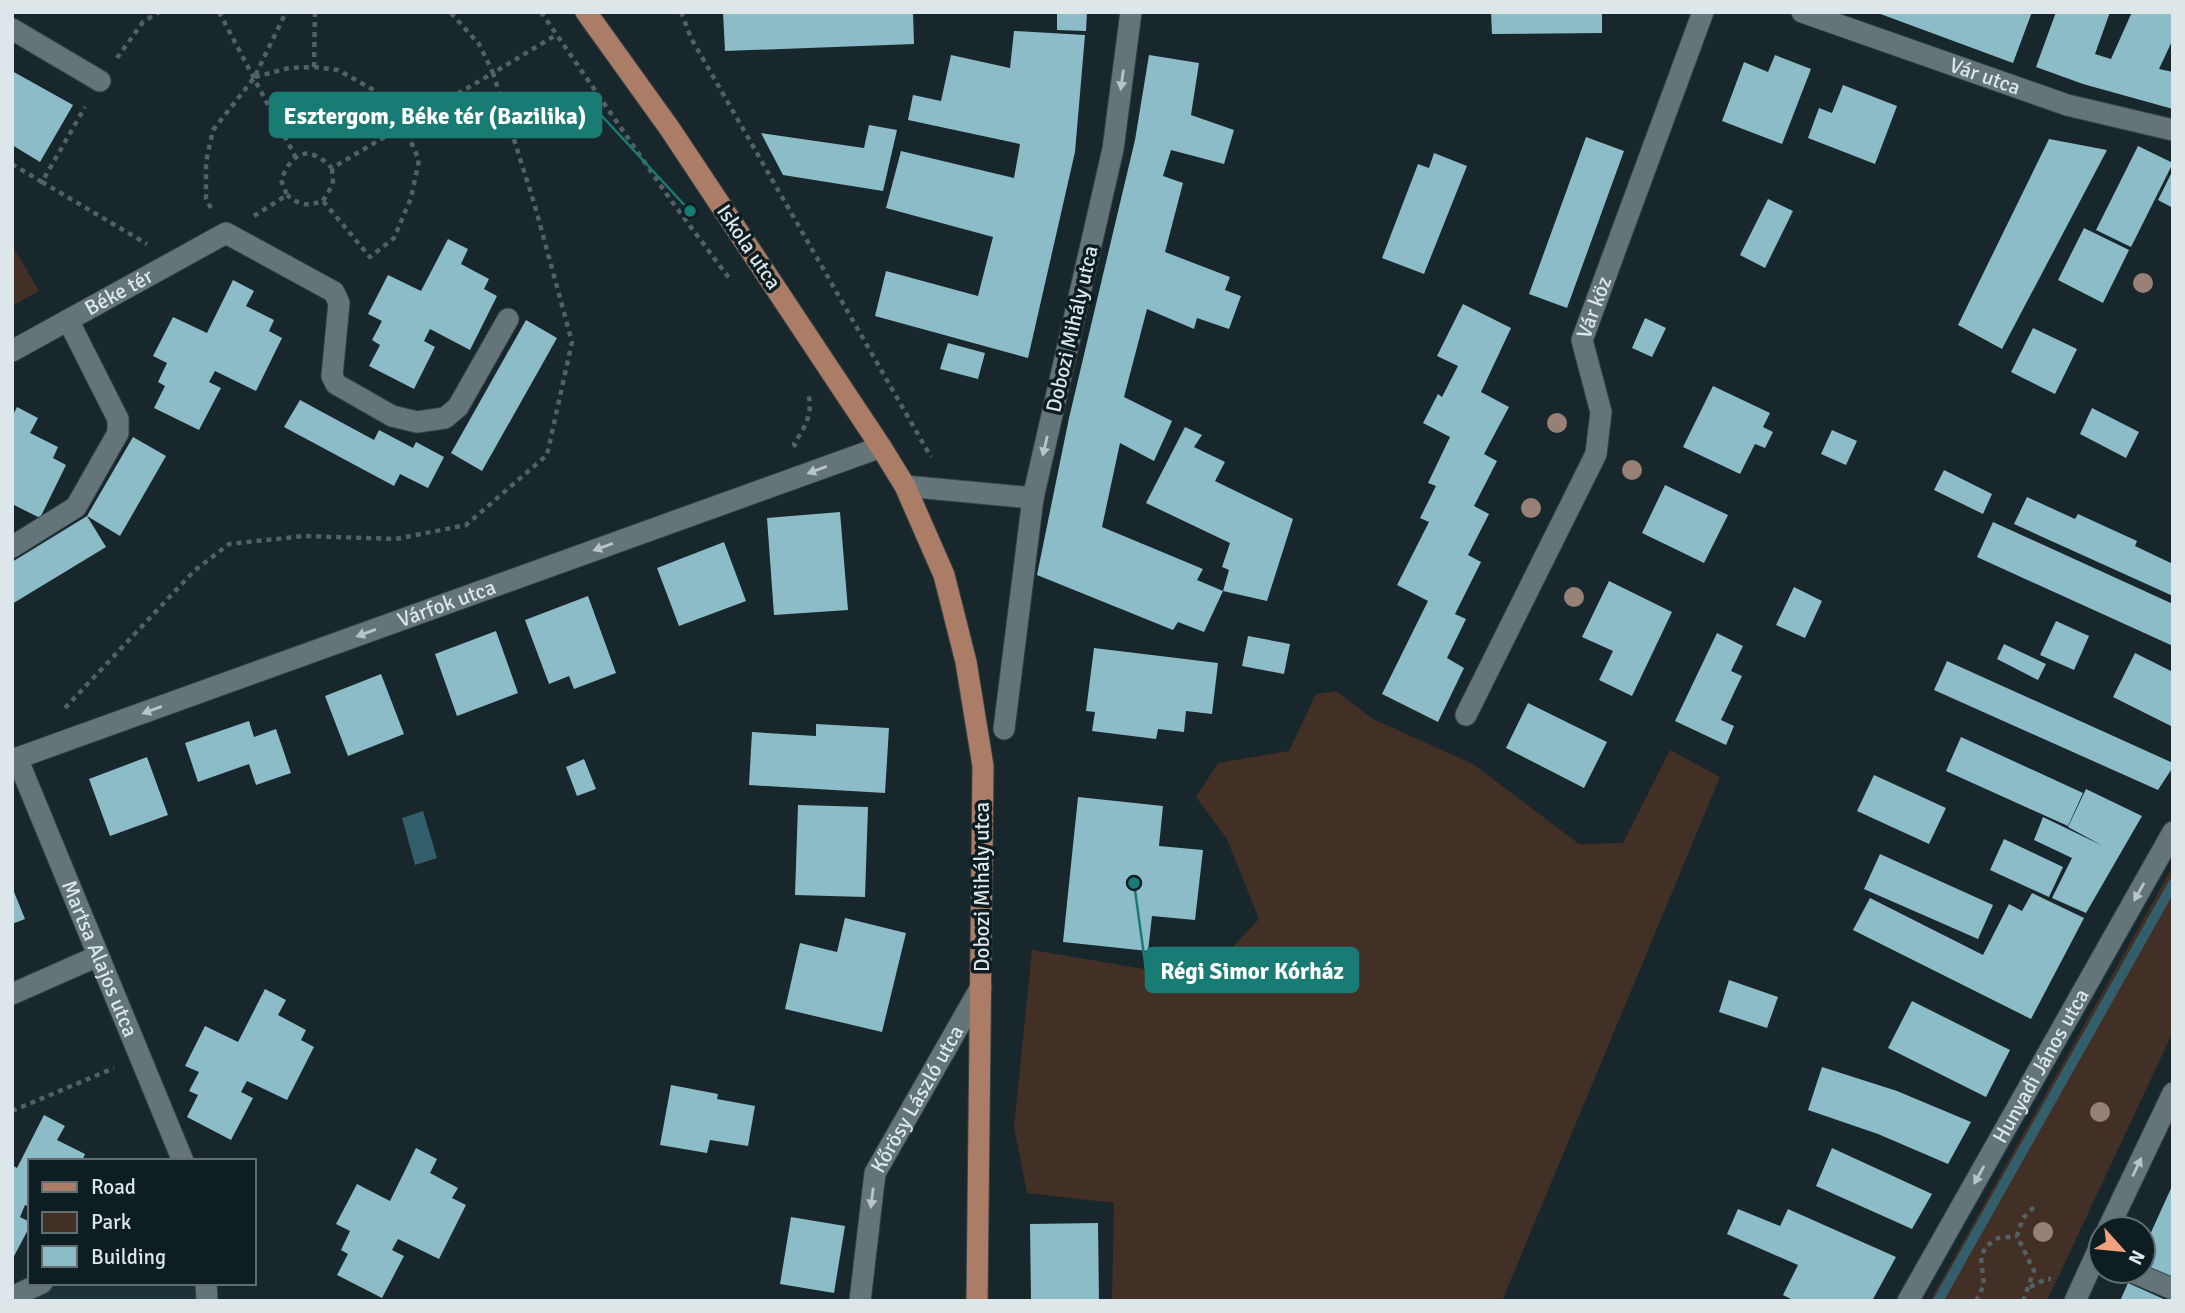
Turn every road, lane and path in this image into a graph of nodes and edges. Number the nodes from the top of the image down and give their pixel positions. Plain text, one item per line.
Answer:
1 (219, 12) edge
2 (286, 12) edge
3 (315, 12) edge
4 (450, 12) edge
5 (541, 12) edge
6 (586, 12) edge
7 (681, 12) edge
8 (1131, 12) edge
9 (1703, 12) edge
10 (1806, 13) edge
11 (12, 29) edge
12 (314, 67) junction
13 (254, 78) junction
14 (100, 80) dead end
15 (404, 126) junction
16 (2173, 130) edge
17 (295, 156) junction
18 (332, 168) junction
19 (42, 182) dead end
20 (287, 195) junction
21 (323, 201) junction
22 (226, 233) junction
23 (175, 260) junction
24 (734, 284) dead end
25 (508, 319) dead end
26 (68, 320) junction
27 (12, 351) edge
28 (806, 386) dead end
29 (881, 447) junction
30 (932, 460) dead end
31 (810, 472) junction
32 (905, 486) junction
33 (1033, 498) junction
34 (12, 547) edge
35 (1466, 715) dead end
36 (1004, 729) dead end
37 (15, 759) edge
38 (2173, 832) edge
39 (98, 956) junction
40 (981, 987) junction
41 (12, 994) edge
42 (99, 1074) dead end
43 (2173, 1093) edge
44 (12, 1111) edge
45 (182, 1159) edge
46 (2034, 1208) dead end
47 (2115, 1215) edge
48 (2017, 1236) junction
49 (2087, 1277) edge
50 (38, 1285) edge
51 (12, 1297) edge
52 (860, 1301) edge
53 (976, 1301) edge
54 (1908, 1301) edge
55 (1976, 1301) edge
56 (2023, 1301) edge
57 (2075, 1301) edge

1 - 13 path
2 - 13 path
3 - 12 path
4 - 15 path
5 - 24 path
6 - 29 main road, Iskola utca
7 - 30 path
8 -> 33 street, Dobozi Mihály utca
9 - 35 street, Vár köz
10 - 16 street, Vár utca
11 - 14 street
12 - 13 path
12 - 15 path
13 - 17 path
13 - 22 path
15 - 18 path
15 - 21 path
17 - 18 path
17 - 20 path
18 - 21 path
19 - 23 path
20 - 21 path
20 - 22 path
22 - 23 street, Béke tér
22 - 25 street
23 - 26 street, Béke tér
26 - 27 street, Béke tér
26 - 34 street
28 - 31 path
29 -> 31 street, Várfok utca
29 - 32 main road, Iskola utca
31 -> 37 street, Várfok utca
32 - 33 street
32 - 40 main road, Dobozi Mihály utca
33 - 36 street, Dobozi Mihály utca
37 - 39 street, Martsa Alajos utca
38 -> 54 street, Hunyadi János utca
39 - 41 street
39 - 45 street, Martsa Alajos utca
40 -> 52 street, Kőrösy László utca
40 - 53 main road, Dobozi Mihály utca
42 - 44 path
47 -> 43 street
46 - 48 path
48 - 55 path
48 - 56 path
49 - 57 street
50 - 51 street

